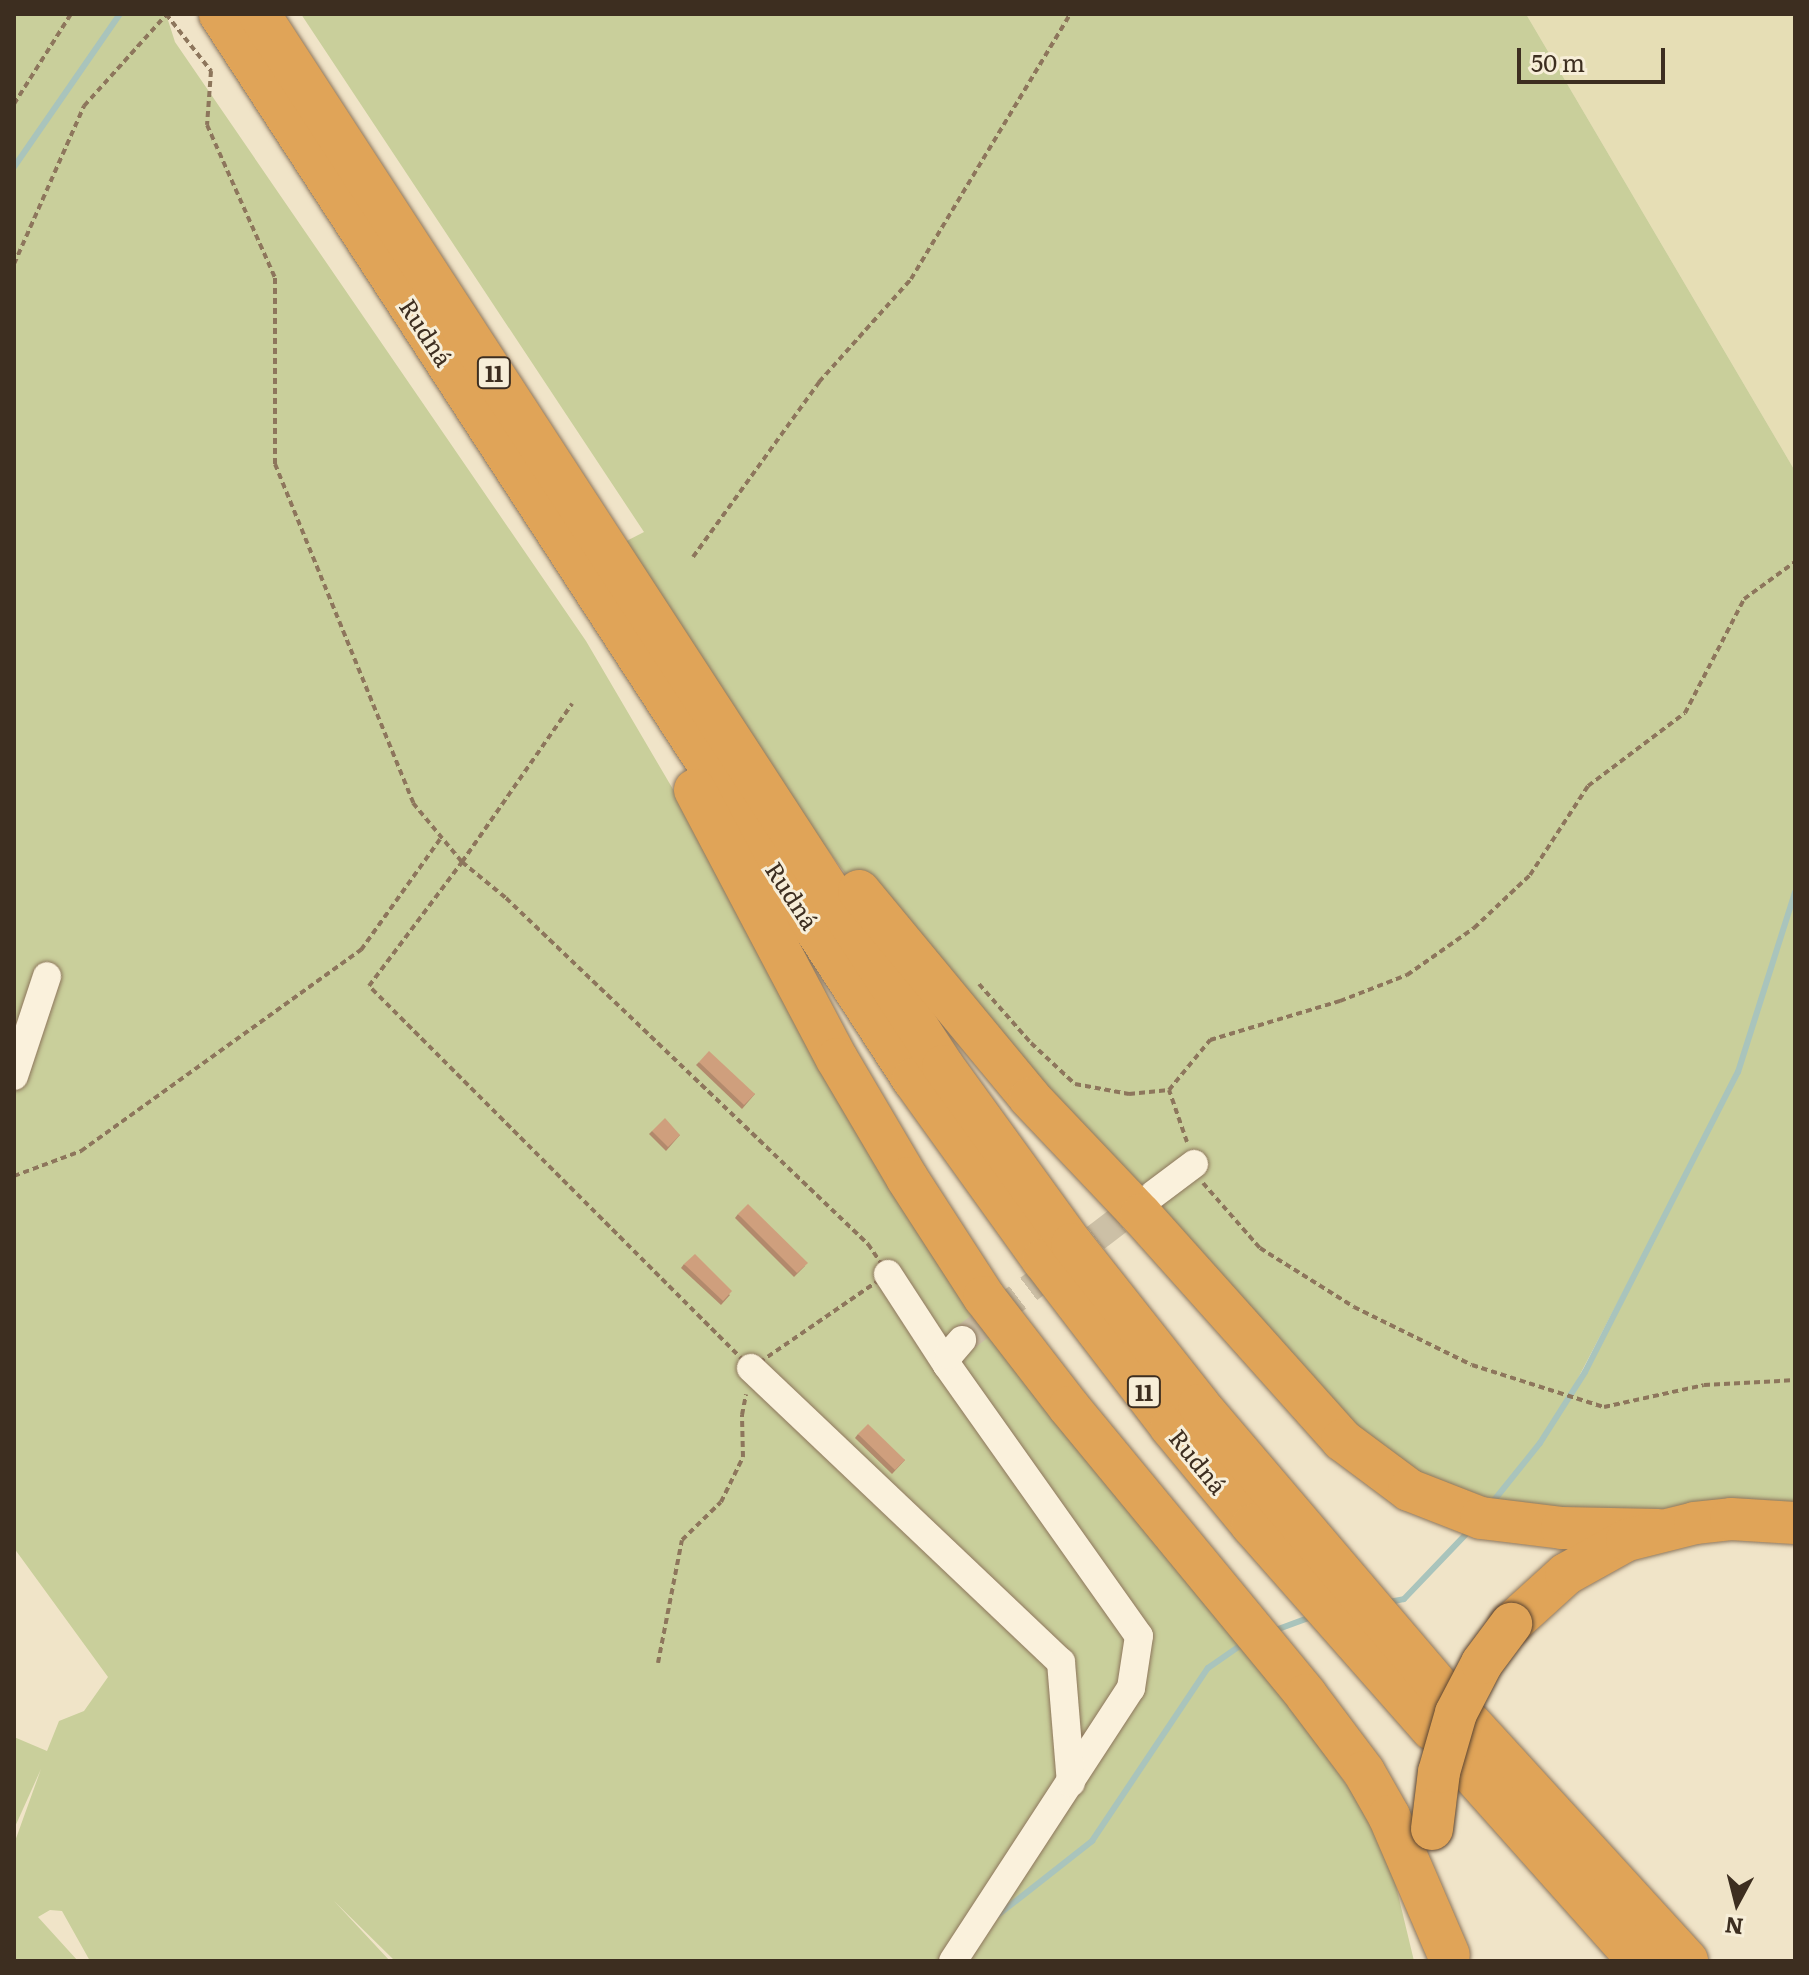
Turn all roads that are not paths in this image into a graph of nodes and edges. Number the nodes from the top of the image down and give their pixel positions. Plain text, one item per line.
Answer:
1 (220, 14) edge
2 (259, 14) edge
3 (563, 542) junction
4 (729, 733) junction
5 (47, 976) dead end
6 (14, 1076) edge
7 (1194, 1164) road end
8 (1154, 1194) tunnel mouth
9 (888, 1274) road end
10 (962, 1340) tunnel mouth
11 (947, 1365) junction
12 (752, 1376) road end
13 (1795, 1523) edge
14 (1658, 1530) junction
15 (1451, 1726) junction
16 (1071, 1783) junction
17 (1450, 1958) edge
18 (953, 1961) edge
19 (1639, 1961) edge
20 (1687, 1961) edge

1 - 3 highway, Rudná / 11
2 - 4 highway, Rudná / 11
3 - 15 highway, Rudná / 11
3 - 17 highway
4 - 14 highway
4 - 15 highway, Rudná / 11
5 - 6 lane
7 - 8 lane
9 - 11 lane
10 - 11 lane
11 - 16 lane
12 - 16 lane
13 - 14 highway
14 - 17 highway, bridge
15 - 19 highway, Rudná / 11
15 - 20 highway, Rudná / 11
16 - 18 lane

